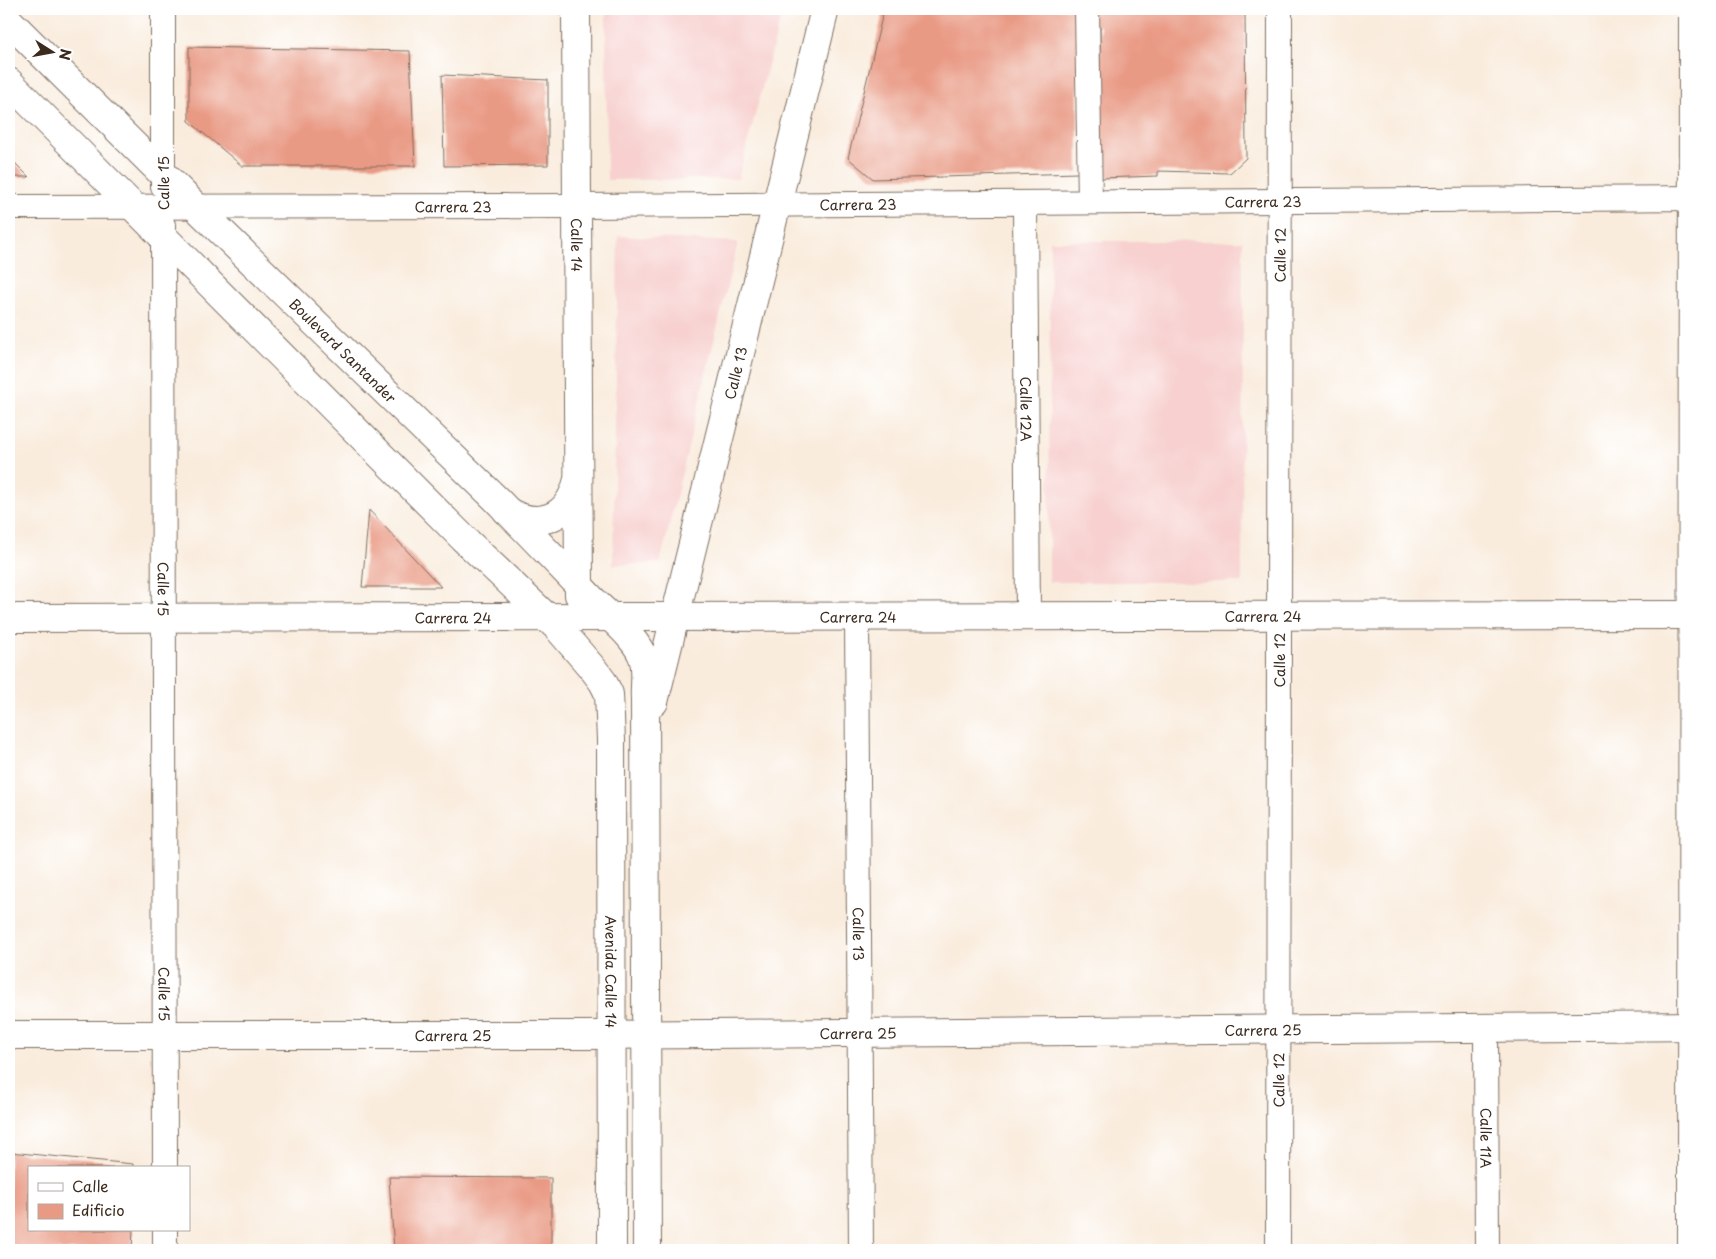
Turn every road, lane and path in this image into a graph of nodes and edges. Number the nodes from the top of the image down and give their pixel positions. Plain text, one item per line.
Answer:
1 (163, 9) edge
2 (576, 9) edge
3 (826, 9) edge
4 (1087, 9) edge
5 (1280, 9) edge
6 (1693, 9) edge
7 (9, 21) edge
8 (9, 82) edge
9 (163, 174) junction
10 (1700, 198) edge
11 (1279, 201) junction
12 (1090, 202) junction
13 (1025, 203) junction
14 (776, 204) junction
15 (577, 206) junction
16 (9, 207) edge
17 (134, 207) junction
18 (163, 207) junction
19 (196, 207) junction
20 (163, 236) junction
21 (578, 481) junction
22 (506, 510) junction
23 (579, 585) junction
24 (1700, 615) edge
25 (857, 616) junction
26 (1028, 616) junction
27 (1279, 616) junction
28 (547, 617) junction
29 (579, 617) junction
30 (609, 617) junction
31 (676, 617) junction
32 (9, 618) edge
33 (164, 618) junction
34 (580, 655) junction
35 (646, 738) junction
36 (1700, 1026) edge
37 (1486, 1027) junction
38 (1278, 1029) junction
39 (860, 1032) junction
40 (612, 1034) junction
41 (646, 1034) junction
42 (9, 1035) edge
43 (164, 1035) junction
44 (165, 1166) edge
45 (165, 1232) edge
46 (165, 1250) edge
47 (612, 1250) edge
48 (647, 1250) edge
49 (861, 1250) edge
50 (1278, 1250) edge
51 (1487, 1250) edge
52 (1692, 1250) edge

1 - 9 street, Calle 15
2 - 15 street, Calle 14
3 - 14 street, Calle 13
4 - 12 street
5 - 11 street, Calle 12
6 - 10 street
7 - 9 street, Boulevard Santander
8 - 17 street
9 - 18 street, Calle 15
9 - 19 street, Boulevard Santander
10 - 11 street, Carrera 23
10 - 24 street
11 - 12 street, Carrera 23
11 - 27 street, Calle 12
12 - 13 street, Carrera 23
13 - 14 street, Carrera 23
13 - 26 street, Calle 12A
14 - 15 street, Carrera 23
14 - 31 street, Calle 13
15 - 19 street, Carrera 23
15 - 21 street, Calle 14
16 - 17 street, Carrera 23
17 - 18 street, Carrera 23
17 - 20 street
18 - 19 street, Carrera 23
18 - 20 street, Calle 15
19 - 22 street, Boulevard Santander
20 - 28 street
20 - 33 street, Calle 15
21 - 22 street, Calle 14
21 - 23 street, Calle 14
22 - 23 street, Boulevard Santander
23 - 29 street, Calle 14
23 - 30 street, Boulevard Santander
24 - 27 street, Carrera 24
24 - 36 street
25 - 26 street, Carrera 24
25 - 31 street, Carrera 24
25 - 39 street, Calle 13
26 - 27 street, Carrera 24
27 - 38 street, Calle 12
28 - 29 street, Carrera 24
28 - 33 street, Carrera 24
28 - 34 street
29 - 30 street, Carrera 24
29 - 34 street, Calle 14
30 - 31 street, Carrera 24
30 - 35 street, Boulevard Santander
31 - 35 street, Calle 13
32 - 33 street, Carrera 24
33 - 43 street, Calle 15
34 - 40 street, Avenida Calle 14
35 - 41 street
36 - 37 street, Carrera 25
36 - 52 street
37 - 38 street, Carrera 25
37 - 51 street, Calle 11A
38 - 39 street, Carrera 25
38 - 50 street, Calle 12
39 - 41 street, Carrera 25
39 - 49 street, Calle 13
40 - 41 street, Carrera 25
40 - 43 street, Carrera 25
40 - 47 street, Avenida Calle 14
41 - 48 street
42 - 43 street, Carrera 25
43 - 44 street, Calle 15
45 - 46 street

